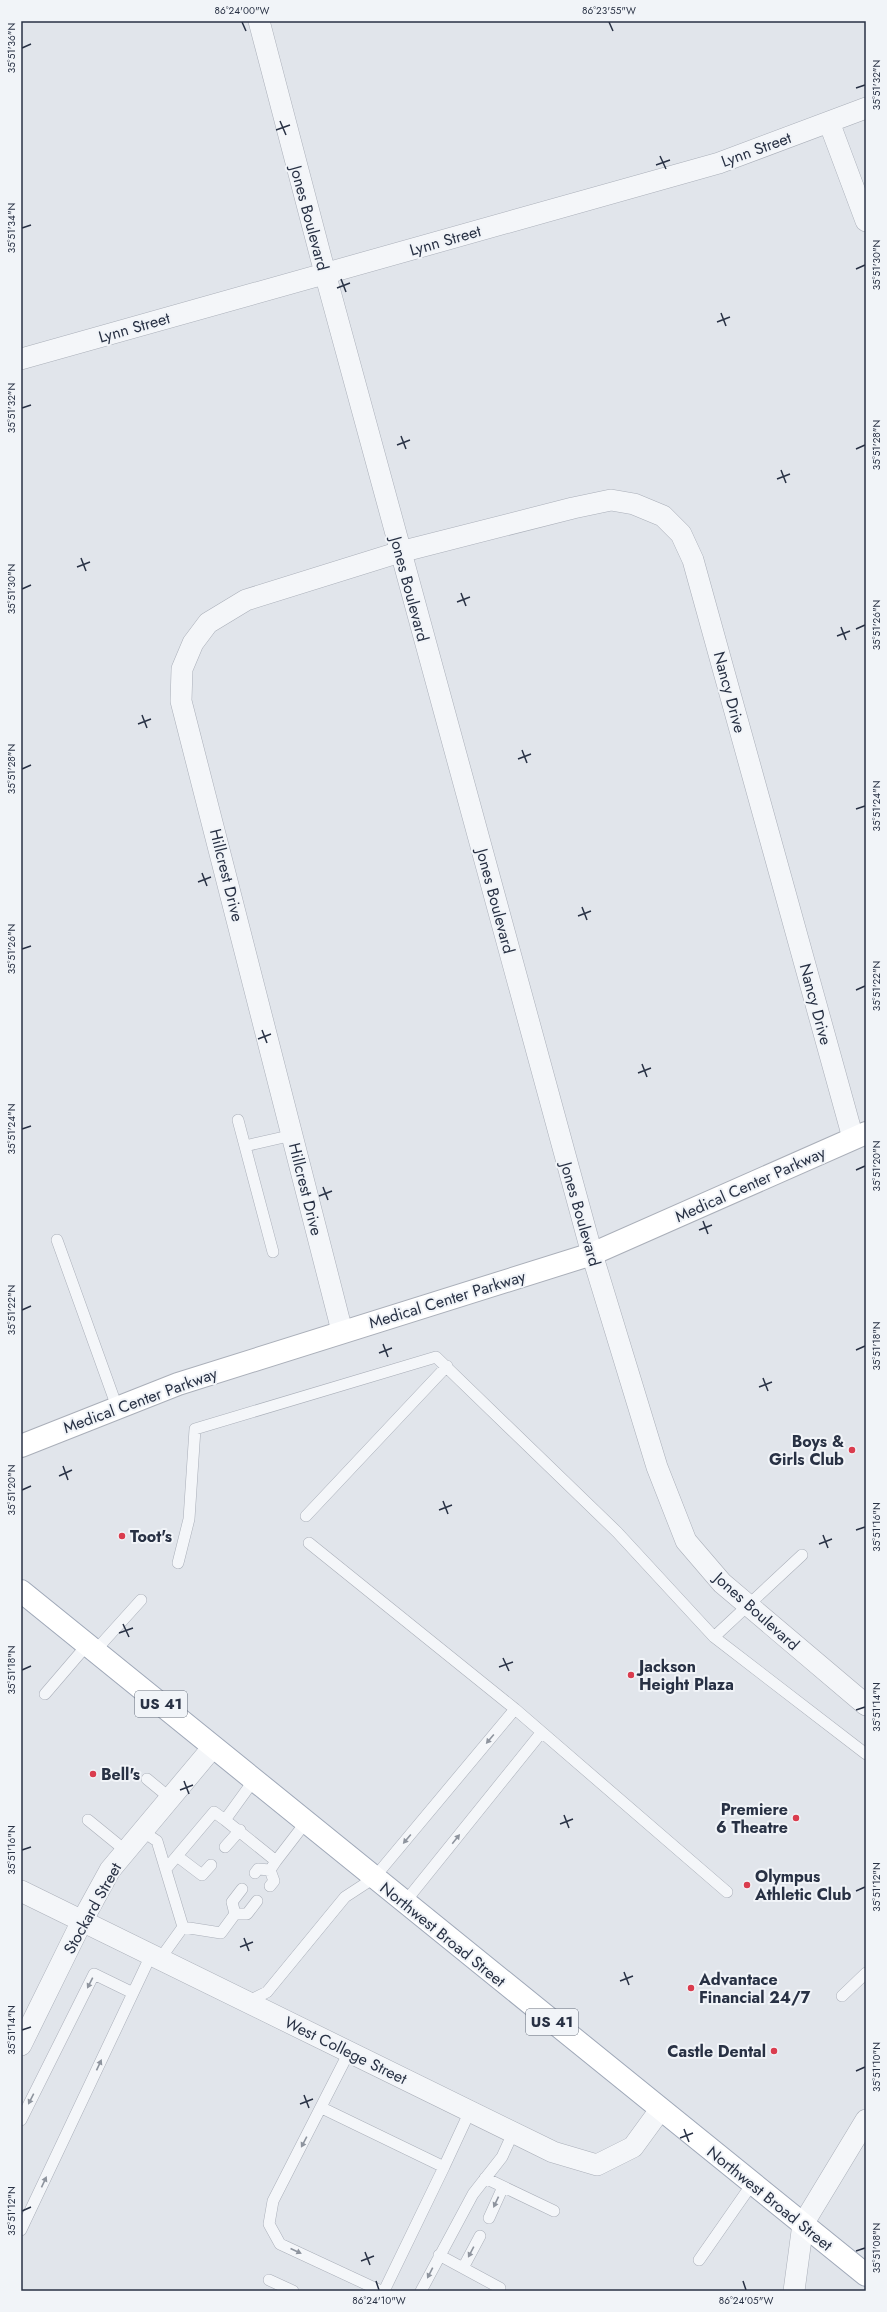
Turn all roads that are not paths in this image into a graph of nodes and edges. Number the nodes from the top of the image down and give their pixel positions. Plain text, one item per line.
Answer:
1 (259, 21) edge
2 (866, 108) edge
3 (829, 122) junction
4 (866, 221) edge
5 (325, 273) junction
6 (21, 359) edge
7 (400, 552) junction
8 (238, 1120) dead end
9 (293, 1135) junction
10 (860, 1135) edge
11 (245, 1146) junction
12 (57, 1240) dead end
13 (273, 1252) dead end
14 (592, 1254) junction
15 (342, 1332) junction
16 (447, 1366) junction
17 (117, 1407) junction
18 (21, 1446) edge
19 (306, 1516) dead end
20 (309, 1543) dead end
21 (802, 1555) dead end
22 (178, 1563) dead end
23 (21, 1591) edge
24 (141, 1600) dead end
25 (748, 1605) junction
26 (714, 1637) junction
27 (91, 1648) junction
28 (45, 1694) dead end
29 (866, 1704) edge
30 (515, 1708) junction
31 (541, 1733) junction
32 (213, 1746) junction
33 (866, 1754) edge
34 (147, 1779) dead end
35 (254, 1780) junction
36 (170, 1798) junction
37 (88, 1820) dead end
38 (225, 1820) junction
39 (306, 1822) junction
40 (240, 1830) junction
41 (142, 1831) junction
42 (225, 1847) dead end
43 (126, 1851) junction
44 (177, 1856) junction
45 (211, 1865) dead end
46 (273, 1865) junction
47 (166, 1869) junction
48 (255, 1873) dead end
49 (374, 1878) junction
50 (270, 1886) dead end
51 (242, 1889) dead end
52 (21, 1891) edge
53 (727, 1892) dead end
54 (257, 1901) dead end
55 (405, 1902) junction
56 (235, 1914) junction
57 (82, 1921) junction
58 (183, 1927) junction
59 (156, 1957) junction
60 (866, 1973) edge
61 (133, 1993) junction
62 (842, 1996) dead end
63 (247, 2002) junction
64 (21, 2045) edge
65 (349, 2052) junction
66 (322, 2108) junction
67 (660, 2110) junction
68 (470, 2111) junction
69 (21, 2120) edge
70 (866, 2120) edge
71 (513, 2133) junction
72 (444, 2167) junction
73 (484, 2178) junction
74 (752, 2184) junction
75 (503, 2187) junction
76 (21, 2203) edge
77 (31, 2209) junction
78 (554, 2212) dead end
79 (489, 2218) dead end
80 (803, 2224) junction
81 (21, 2230) edge
82 (480, 2236) dead end
83 (439, 2255) junction
84 (699, 2260) dead end
85 (463, 2268) junction
86 (866, 2275) edge
87 (269, 2280) dead end
88 (499, 2289) edge
89 (293, 2291) edge
90 (382, 2291) edge
91 (421, 2291) edge
92 (794, 2291) edge

1 - 5 street, Jones Boulevard
2 - 3 street, Lynn Street
3 - 4 street
3 - 5 street, Lynn Street
5 - 6 street, Lynn Street
5 - 7 street, Jones Boulevard
7 - 9 street, Hillcrest Drive
7 - 10 street, Nancy Drive
7 - 14 street, Jones Boulevard
8 - 11 lane
9 - 11 lane
9 - 15 street, Hillcrest Drive
10 - 14 main road, Medical Center Parkway
11 - 13 lane
12 - 17 lane
14 - 15 main road, Medical Center Parkway
14 - 25 street, Jones Boulevard
15 - 17 main road, Medical Center Parkway
16 - 19 lane
16 - 22 lane
16 - 26 lane
17 - 18 main road, Medical Center Parkway
20 - 30 lane
21 - 25 lane
23 - 27 main road, Northwest Broad Street / US 41
24 - 27 lane
25 - 26 lane
25 - 29 street, Jones Boulevard
26 - 33 lane
27 - 28 lane
27 - 32 main road, Northwest Broad Street / US 41
30 - 31 lane
30 -> 49 lane
31 - 53 lane
55 -> 31 lane
32 - 35 main road, Northwest Broad Street / US 41
32 - 36 street, Stockard Street
34 - 36 lane
35 - 38 lane
35 - 39 main road, Northwest Broad Street / US 41
36 - 41 street, Stockard Street
37 - 43 lane
38 - 40 lane
38 - 44 lane
39 - 46 lane
39 - 49 main road, Northwest Broad Street / US 41
40 - 42 lane
40 - 46 lane
41 - 43 street, Stockard Street
41 - 47 lane
43 - 57 street, Stockard Street
44 - 45 lane
44 - 47 lane
46 - 48 lane
46 - 50 lane
47 - 58 lane
49 - 55 main road, Northwest Broad Street / US 41
49 - 63 lane
51 - 56 lane
52 - 57 street, West College Street
54 - 56 lane
55 - 67 main road, Northwest Broad Street / US 41
56 - 58 lane
57 - 59 street, West College Street
57 - 64 street, Stockard Street
58 - 59 lane
59 - 61 lane
59 - 63 street, West College Street
60 - 62 lane
61 -> 69 lane
77 -> 61 lane
63 - 65 street, West College Street
65 - 66 lane
65 - 68 street, West College Street
66 - 72 lane
66 -> 90 lane
67 - 71 street, West College Street
67 - 74 main road, Northwest Broad Street / US 41
68 - 71 street, West College Street
68 - 72 lane
70 - 80 street
71 - 73 lane
72 - 90 lane
73 - 75 lane
73 - 83 lane
74 - 80 main road, Northwest Broad Street / US 41
74 - 84 lane
75 - 78 lane
75 -> 79 lane
76 - 77 lane
77 - 81 lane
80 - 86 main road, Northwest Broad Street / US 41
80 - 92 street
82 -> 85 lane
83 - 85 lane
83 -> 91 lane
85 - 88 lane
87 - 89 lane

